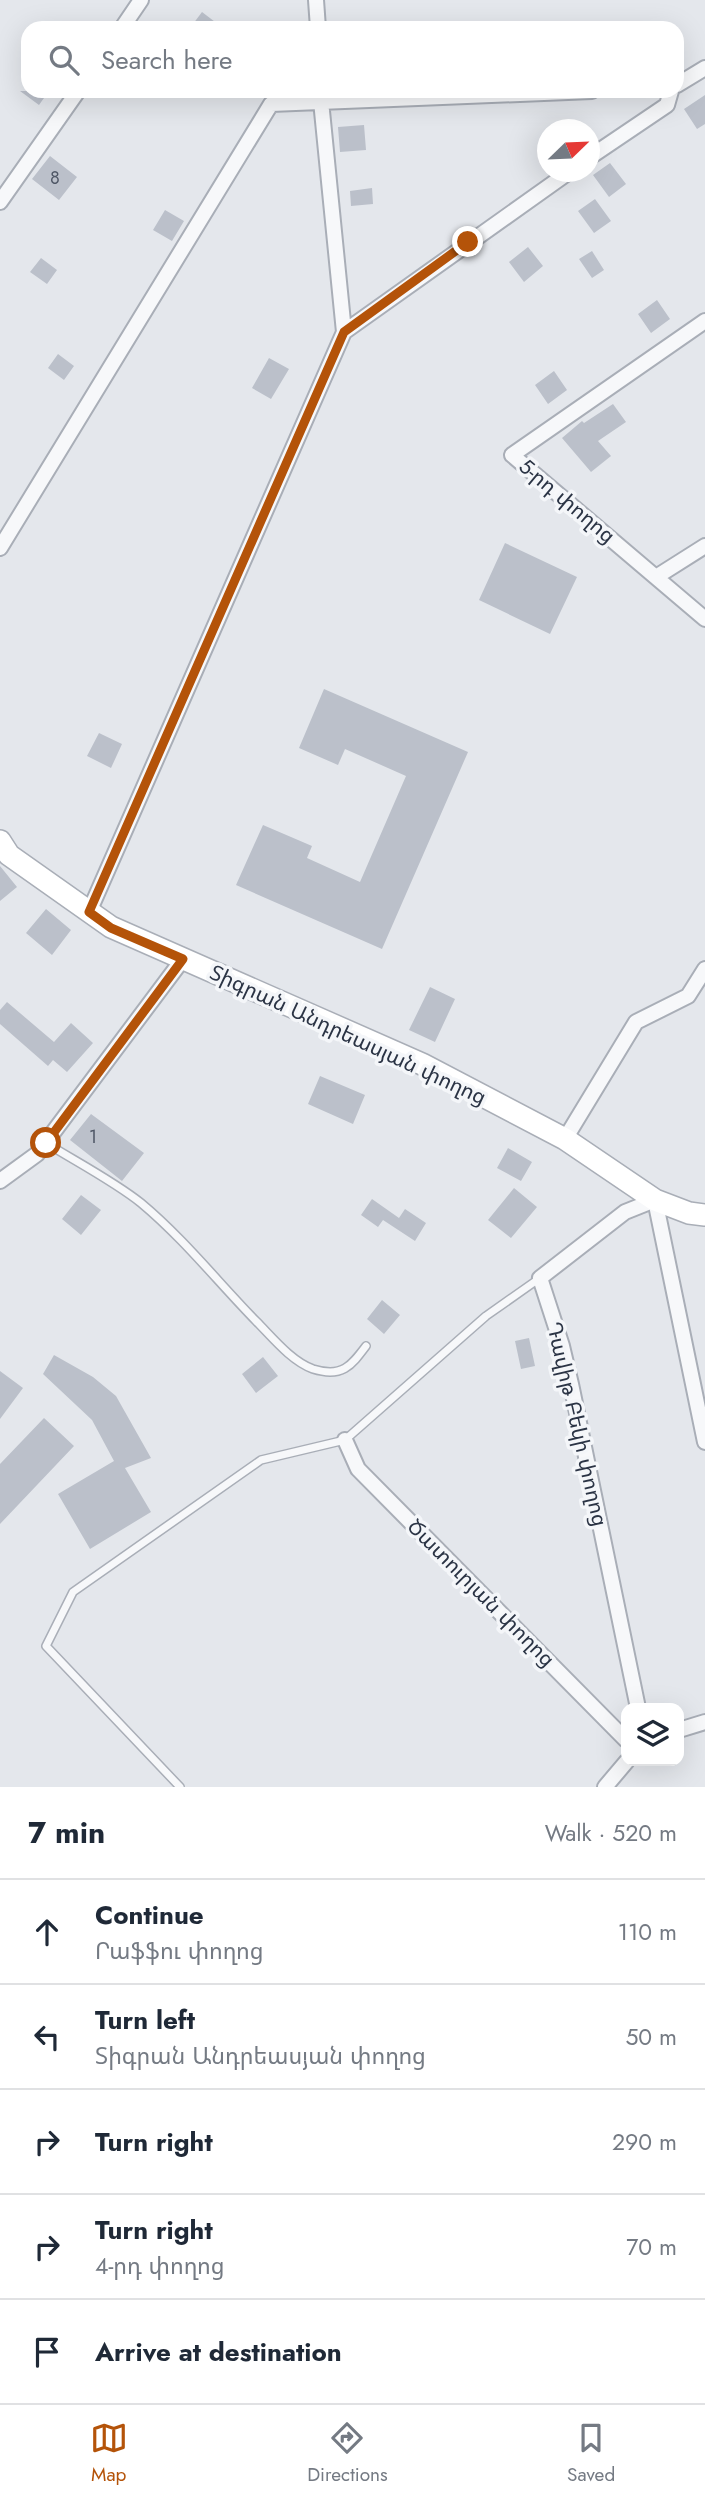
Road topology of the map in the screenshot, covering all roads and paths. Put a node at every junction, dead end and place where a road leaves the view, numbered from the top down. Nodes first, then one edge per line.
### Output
1 (141, 0) edge
2 (316, 0) edge
3 (127, 21) edge
4 (318, 21) edge
5 (705, 68) edge
6 (684, 81) edge
7 (73, 98) edge
8 (308, 98) edge
9 (321, 98) edge
10 (669, 98) edge
11 (600, 151) edge
12 (555, 182) edge
13 (0, 202) edge
14 (705, 321) edge
15 (344, 332) junction
16 (705, 546) edge
17 (0, 548) edge
18 (656, 577) junction
19 (705, 619) edge
20 (0, 841) edge
21 (89, 912) junction
22 (183, 959) junction
23 (705, 969) edge
24 (565, 1139) junction
25 (46, 1143) junction
26 (0, 1181) edge
27 (655, 1200) junction
28 (705, 1215) edge
29 (540, 1278) junction
30 (366, 1346) dead end
31 (701, 1405) edge
32 (345, 1440) junction
33 (705, 1442) edge
34 (638, 1703) edge
35 (705, 1722) edge
36 (684, 1728) edge
37 (621, 1735) edge
38 (623, 1766) edge
39 (180, 1787) edge
40 (605, 1787) edge

1 - 3 street
2 - 4 street
5 - 6 street
7 - 13 street
8 - 17 street
9 - 15 street
10 - 11 street
12 - 15 street
14 - 18 street, 5-րդ փողոց
15 - 21 street
16 - 18 street
18 - 19 street, 5-րդ փողոց
20 - 21 main road, Տիգրան Անդրեասյան փողոց
21 - 22 main road, Տիգրան Անդրեասյան փողոց
22 - 24 main road, Տիգրան Անդրեասյան փողոց
22 - 25 street
23 - 24 street
24 - 27 main road, Տիգրան Անդրեասյան փողոց
25 - 26 street
25 - 30 lane
27 - 28 main road, Տիգրան Անդրեասյան փողոց
27 - 29 street
27 - 31 street
29 - 32 lane
29 - 34 street, Դավիթ Բեկի փողոց
31 - 33 street
32 - 37 street, Ծատուրյան փողոց
32 - 39 lane
35 - 36 street
38 - 40 street

